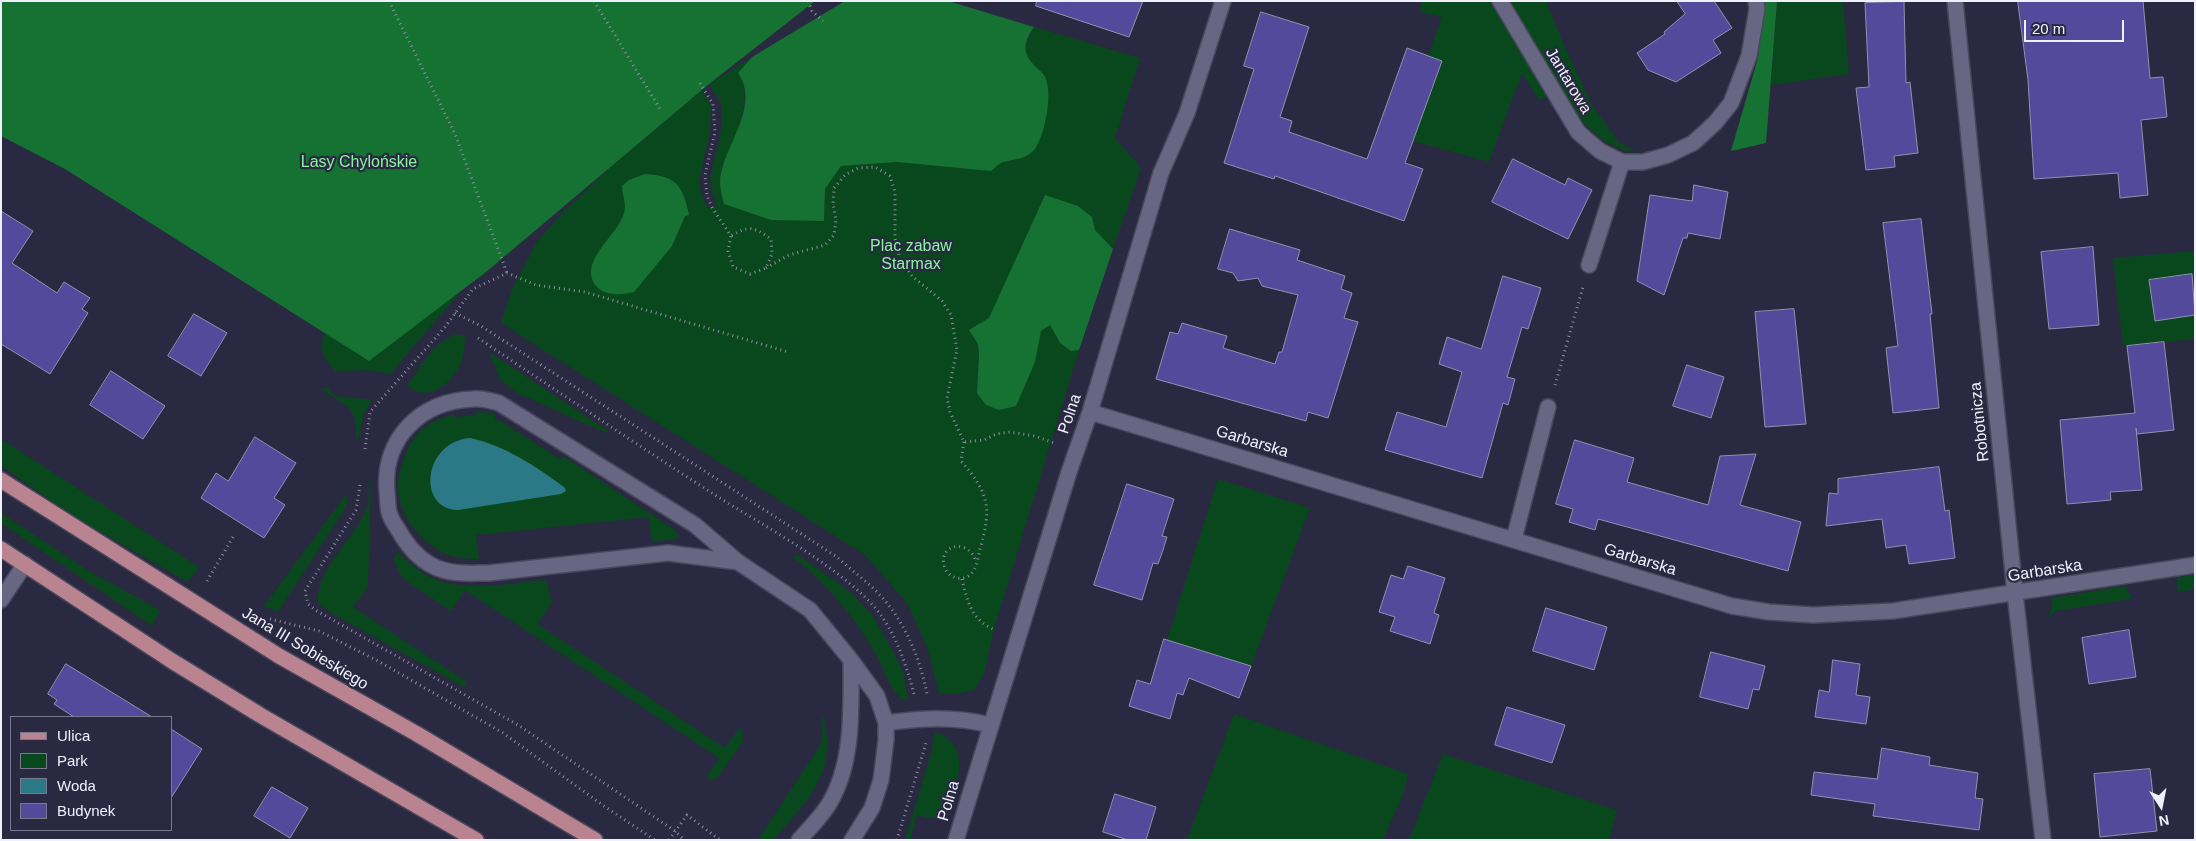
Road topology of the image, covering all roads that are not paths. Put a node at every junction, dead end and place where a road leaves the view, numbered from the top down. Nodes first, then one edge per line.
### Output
1 (1223, 1) edge
2 (1500, 1) edge
3 (1756, 1) edge
4 (1955, 1) edge
5 (1622, 162) junction
6 (1589, 265) road end
7 (1548, 408) road end
8 (1090, 412) junction
9 (1, 480) edge
10 (1514, 540) junction
11 (1, 549) edge
12 (738, 562) junction
13 (25, 564) junction
14 (2195, 565) edge
15 (2015, 593) junction
16 (1, 600) edge
17 (851, 660) junction
18 (886, 723) junction
19 (990, 724) junction
20 (476, 840) edge
21 (595, 840) edge
22 (799, 840) edge
23 (852, 840) edge
24 (956, 840) edge
25 (2043, 840) edge

1 - 8 street, Polna
2 - 5 street, Jantarowa
3 - 5 street, Jantarowa
4 - 15 street, Robotnicza
5 - 6 street
7 - 10 street
8 - 10 street, Garbarska
8 - 19 street, Polna
9 - 21 main road, Jana III Sobieskiego
10 - 15 street, Garbarska
11 - 13 main road
12 - 12 street
12 - 17 street
13 - 16 street
13 - 20 main road
14 - 15 street, Garbarska
15 - 25 street, Robotnicza
17 - 18 street
17 - 22 street
18 - 19 street
18 - 23 street
19 - 24 street, Polna

